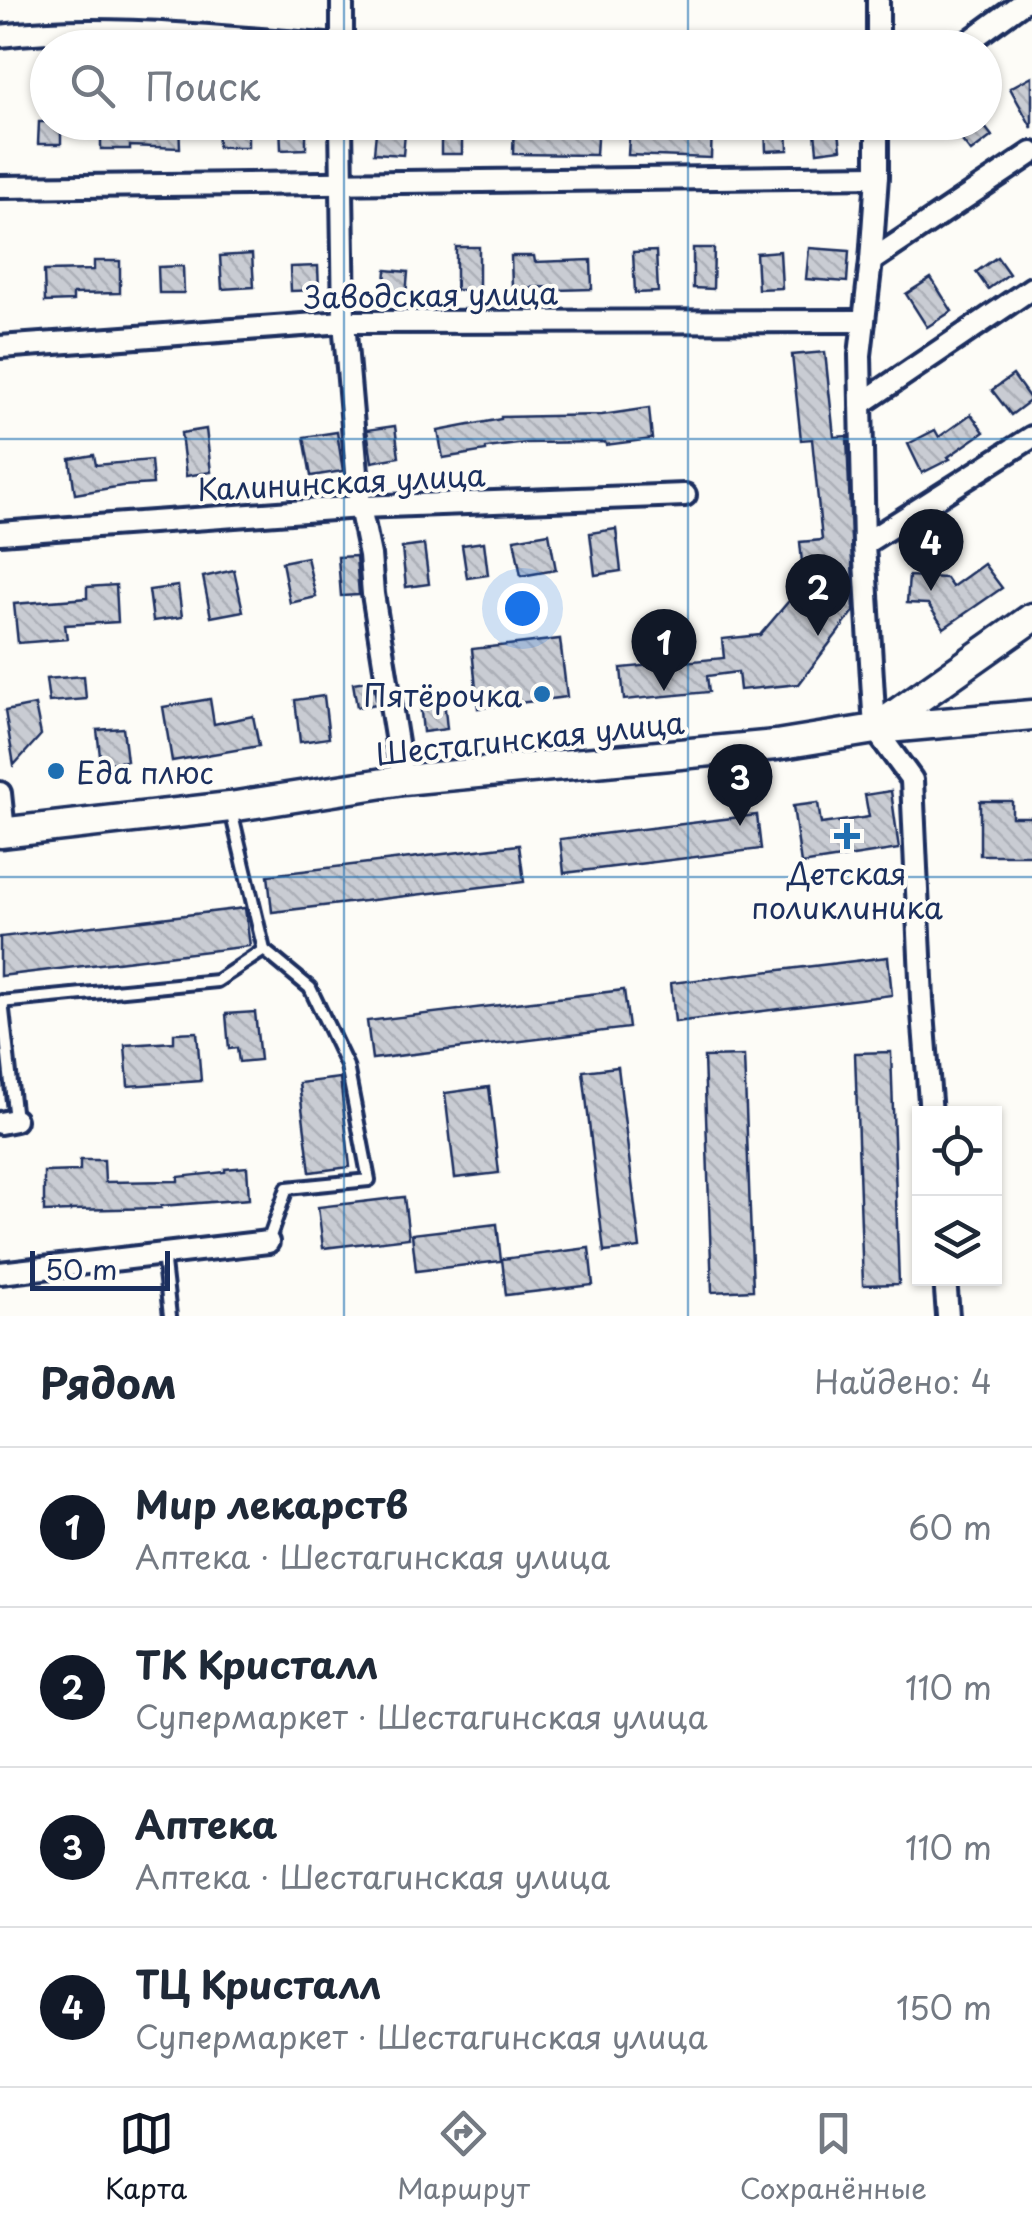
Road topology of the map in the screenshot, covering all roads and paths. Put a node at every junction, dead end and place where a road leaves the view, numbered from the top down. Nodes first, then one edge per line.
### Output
1 (342, 0) edge
2 (878, 0) edge
3 (1026, 0) edge
4 (342, 30) edge
5 (878, 30) edge
6 (985, 30) edge
7 (30, 32) edge
8 (0, 36) edge
9 (341, 140) edge
10 (877, 140) edge
11 (1032, 152) edge
12 (877, 176) junction
13 (341, 182) junction
14 (0, 187) edge
15 (872, 261) junction
16 (1032, 288) edge
17 (344, 322) junction
18 (864, 322) junction
19 (0, 347) edge
20 (861, 404) junction
21 (1032, 438) edge
22 (686, 496) dead end
23 (360, 507) junction
24 (0, 533) edge
25 (864, 544) junction
26 (1032, 618) edge
27 (1032, 715) edge
28 (875, 730) junction
29 (403, 780) junction
30 (0, 792) edge
31 (230, 807) junction
32 (2, 833) edge
33 (264, 950) junction
34 (1, 1002) edge
35 (930, 1106) edge
36 (8, 1121) edge
37 (268, 1242) joint
38 (163, 1254) junction
39 (0, 1273) edge
40 (945, 1286) edge
41 (170, 1316) edge
42 (948, 1316) edge

1 - 4 street
2 - 5 street
3 - 6 street
7 - 8 street
9 - 13 street
10 - 12 street
11 - 15 street
12 - 13 street
12 - 15 street
13 - 14 street
13 - 17 street
15 - 18 street
16 - 20 street
17 - 18 street, Заводская улица
17 - 19 street, Заводская улица
17 - 23 street
18 - 20 street
20 - 25 street
21 - 25 street
22 - 23 street, Калининская улица
23 - 24 street, Калининская улица
23 - 29 street
25 - 28 street
26 - 28 main road, Шестагинская улица
27 - 28 main road
28 - 29 main road, Шестагинская улица
28 - 35 street
29 - 31 main road, Шестагинская улица
30 - 32 street
31 - 32 main road, Шестагинская улица
31 - 33 lane
33 - 34 lane
33 - 37 lane
34 - 36 lane
37 - 38 street
38 - 39 street
38 - 41 lane
40 - 42 street

